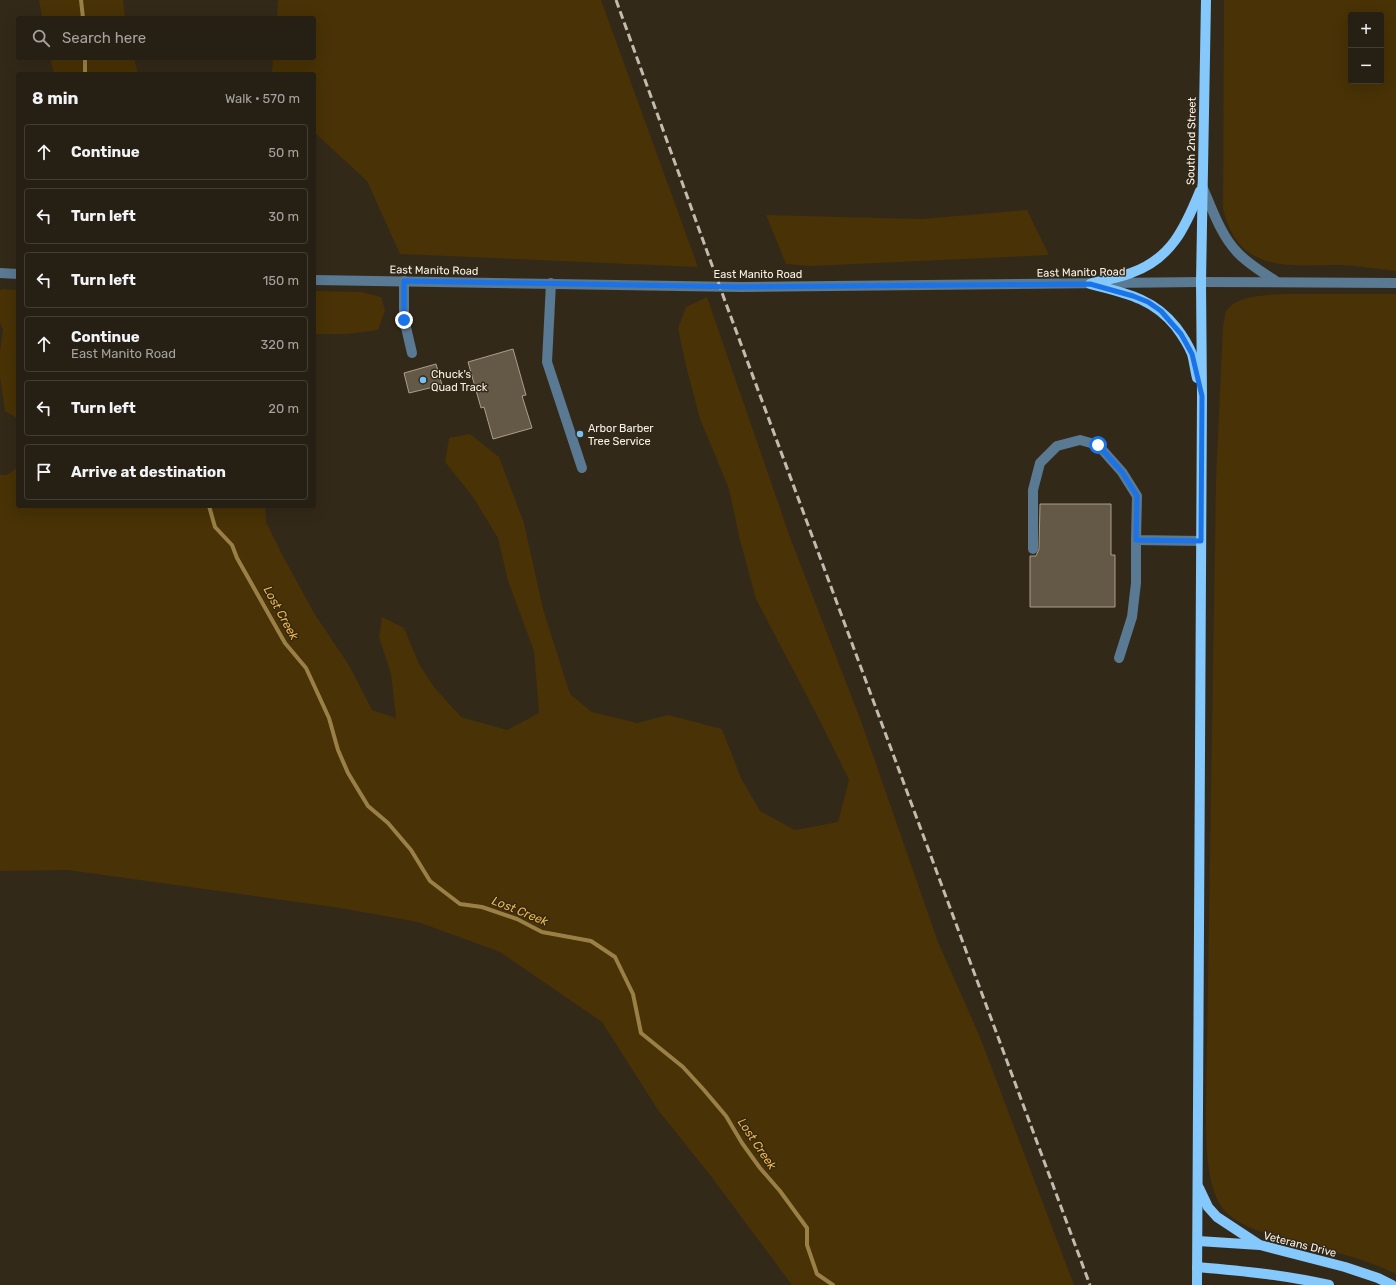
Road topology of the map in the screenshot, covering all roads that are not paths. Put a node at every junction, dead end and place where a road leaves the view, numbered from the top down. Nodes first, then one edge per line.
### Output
1 (1206, 0) edge
2 (1202, 186) junction
3 (0, 273) edge
4 (16, 274) edge
5 (316, 280) edge
6 (404, 281) junction
7 (1201, 282) junction
8 (1277, 282) junction
9 (551, 283) junction
10 (1396, 283) edge
11 (1090, 284) junction
12 (412, 353) dead end
13 (1202, 396) junction
14 (582, 468) dead end
15 (1136, 540) junction
16 (1201, 541) junction
17 (1033, 550) dead end
18 (1119, 658) dead end
19 (1198, 1187) junction
20 (1198, 1241) junction
21 (1260, 1245) junction
22 (1197, 1267) junction
23 (1197, 1285) edge
24 (1329, 1285) edge
25 (1392, 1285) edge

1 - 2 main road, South 2nd Street
2 - 7 main road, South 2nd Street
2 - 8 street
2 - 11 main road
3 - 4 street
5 - 6 street, East Manito Road
6 - 9 street, East Manito Road
6 - 12 street
7 - 8 street, East Manito Road
7 - 11 street, East Manito Road
7 - 13 main road, South 2nd Street
8 - 10 street, East Manito Road
9 - 11 street, East Manito Road
9 - 14 street
11 - 13 main road
13 - 16 main road
15 - 16 street
15 - 17 street
15 - 18 street
16 - 19 main road
19 - 20 main road
19 - 21 main road
20 - 21 main road, Veterans Drive
20 - 22 main road
21 - 25 main road, Veterans Drive
22 - 23 main road
22 - 24 main road

